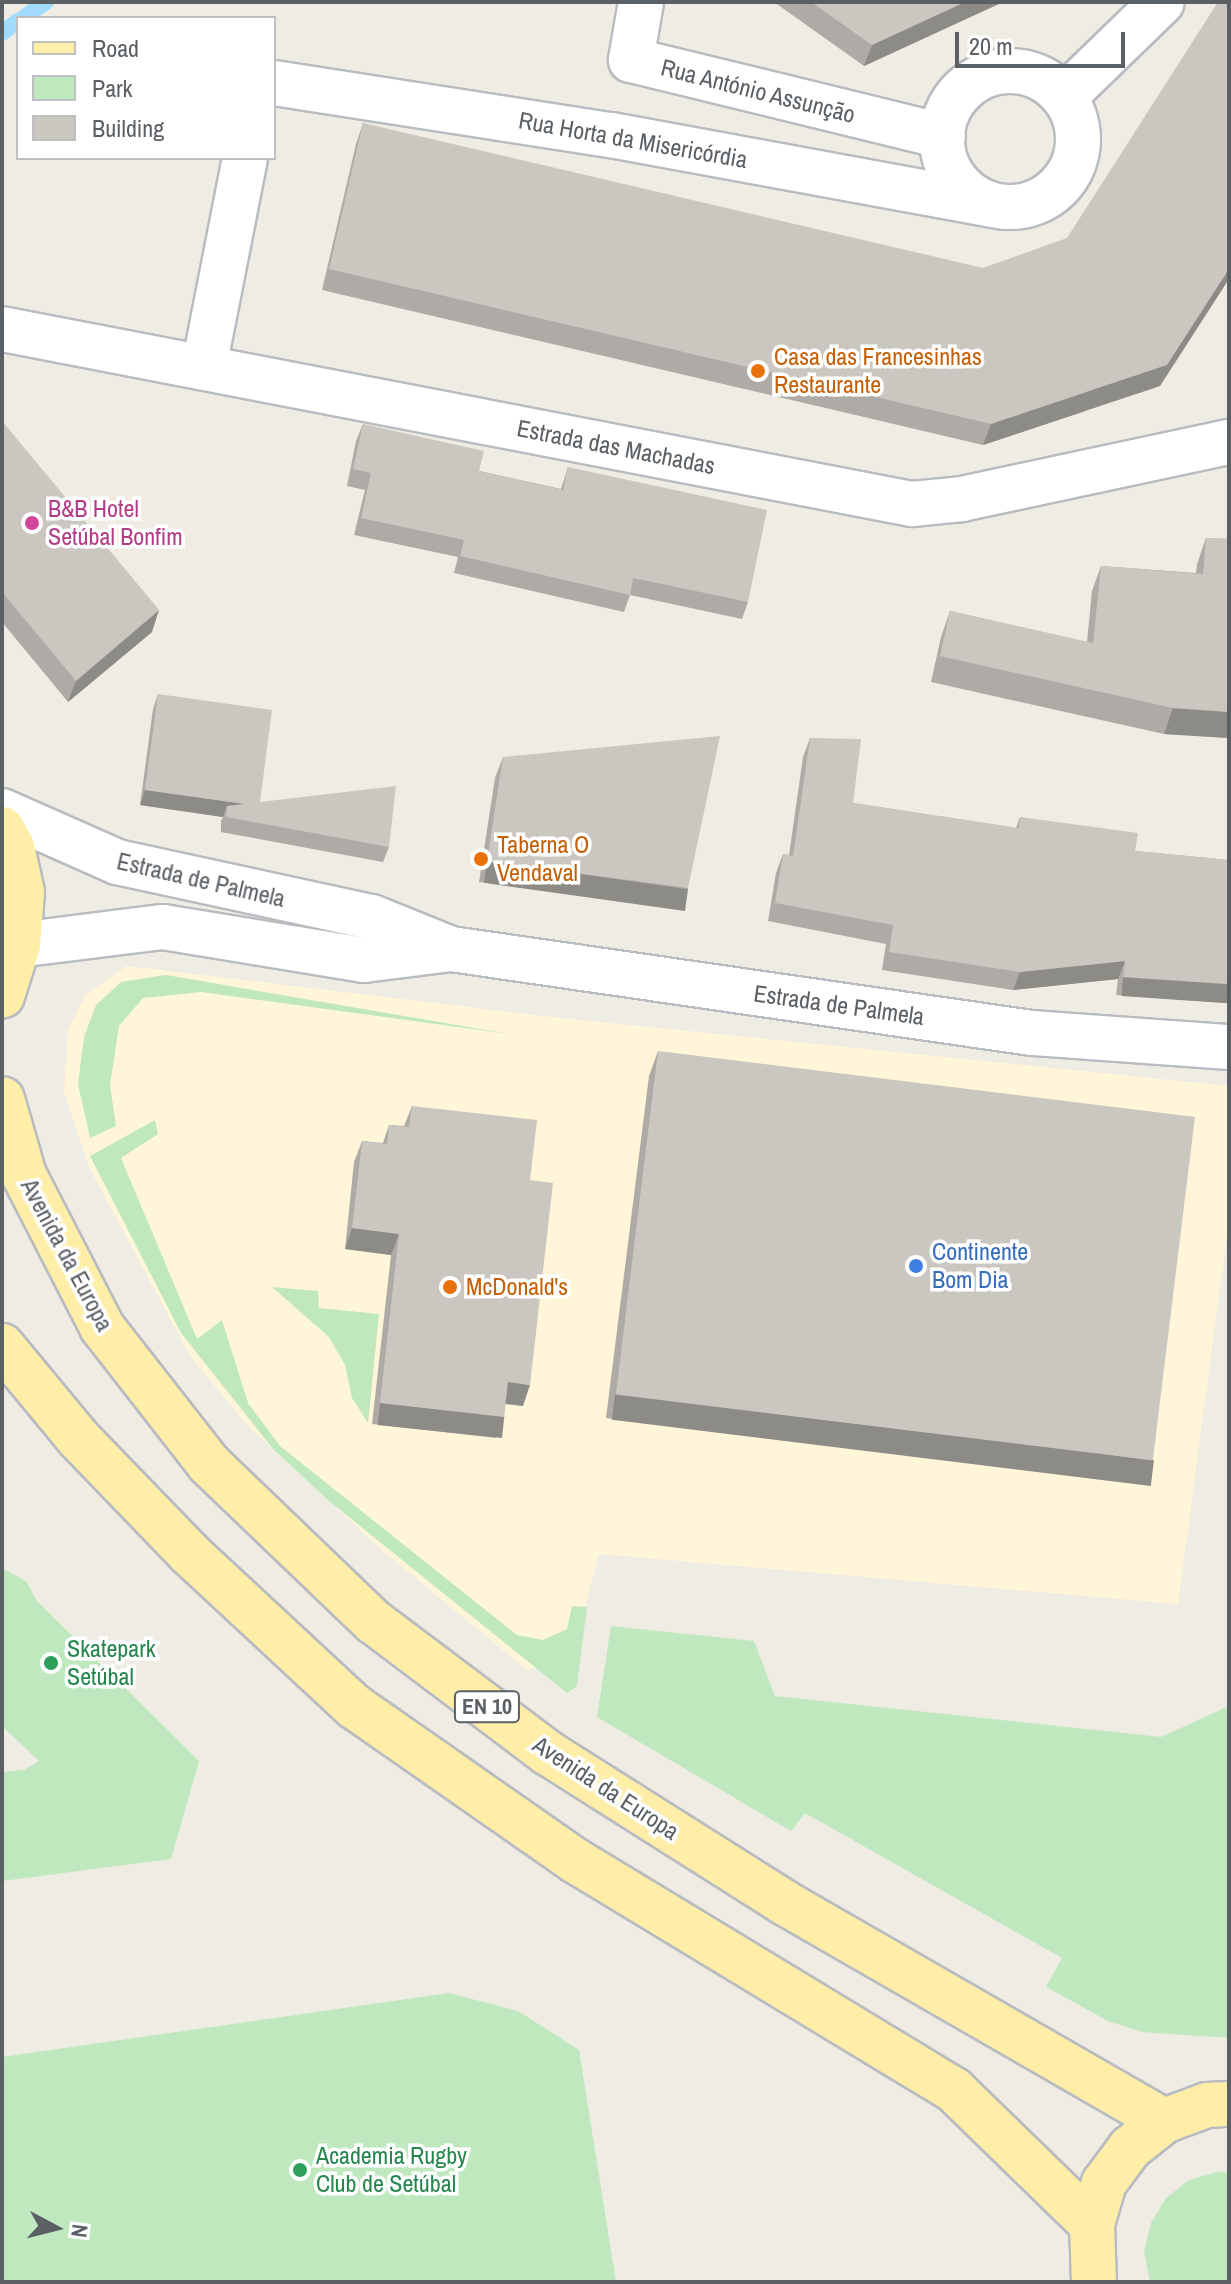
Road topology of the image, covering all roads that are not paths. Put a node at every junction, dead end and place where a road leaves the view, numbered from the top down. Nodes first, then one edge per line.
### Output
1 (641, 2) edge
2 (1162, 2) edge
3 (276, 83) edge
4 (1064, 97) junction
5 (943, 136) junction
6 (245, 160) edge
7 (991, 205) junction
8 (2, 329) edge
9 (204, 367) junction
10 (1229, 442) edge
11 (2, 811) edge
12 (2, 829) edge
13 (18, 945) junction
14 (451, 949) junction
15 (2, 996) edge
16 (1229, 1047) edge
17 (2, 1099) edge
18 (2, 1346) edge
19 (1229, 2104) edge
20 (1164, 2121) junction
21 (1092, 2224) junction
22 (1094, 2282) edge

1 - 5 street, Rua António Assunção
2 - 4 street
3 - 7 street, Rua Horta da Misericórdia
4 - 5 street
4 - 7 street, Rua Horta da Misericórdia
5 - 7 street
6 - 9 street
8 - 9 street, Estrada das Machadas
9 - 10 street, Estrada das Machadas
11 - 14 street, Estrada de Palmela
12 - 13 main road
13 - 14 street, Estrada de Palmela
13 - 15 main road
14 - 16 street, Estrada de Palmela
17 - 20 main road, Avenida da Europa / EN 10
18 - 21 main road
19 - 20 main road
20 - 21 main road
21 - 22 main road

